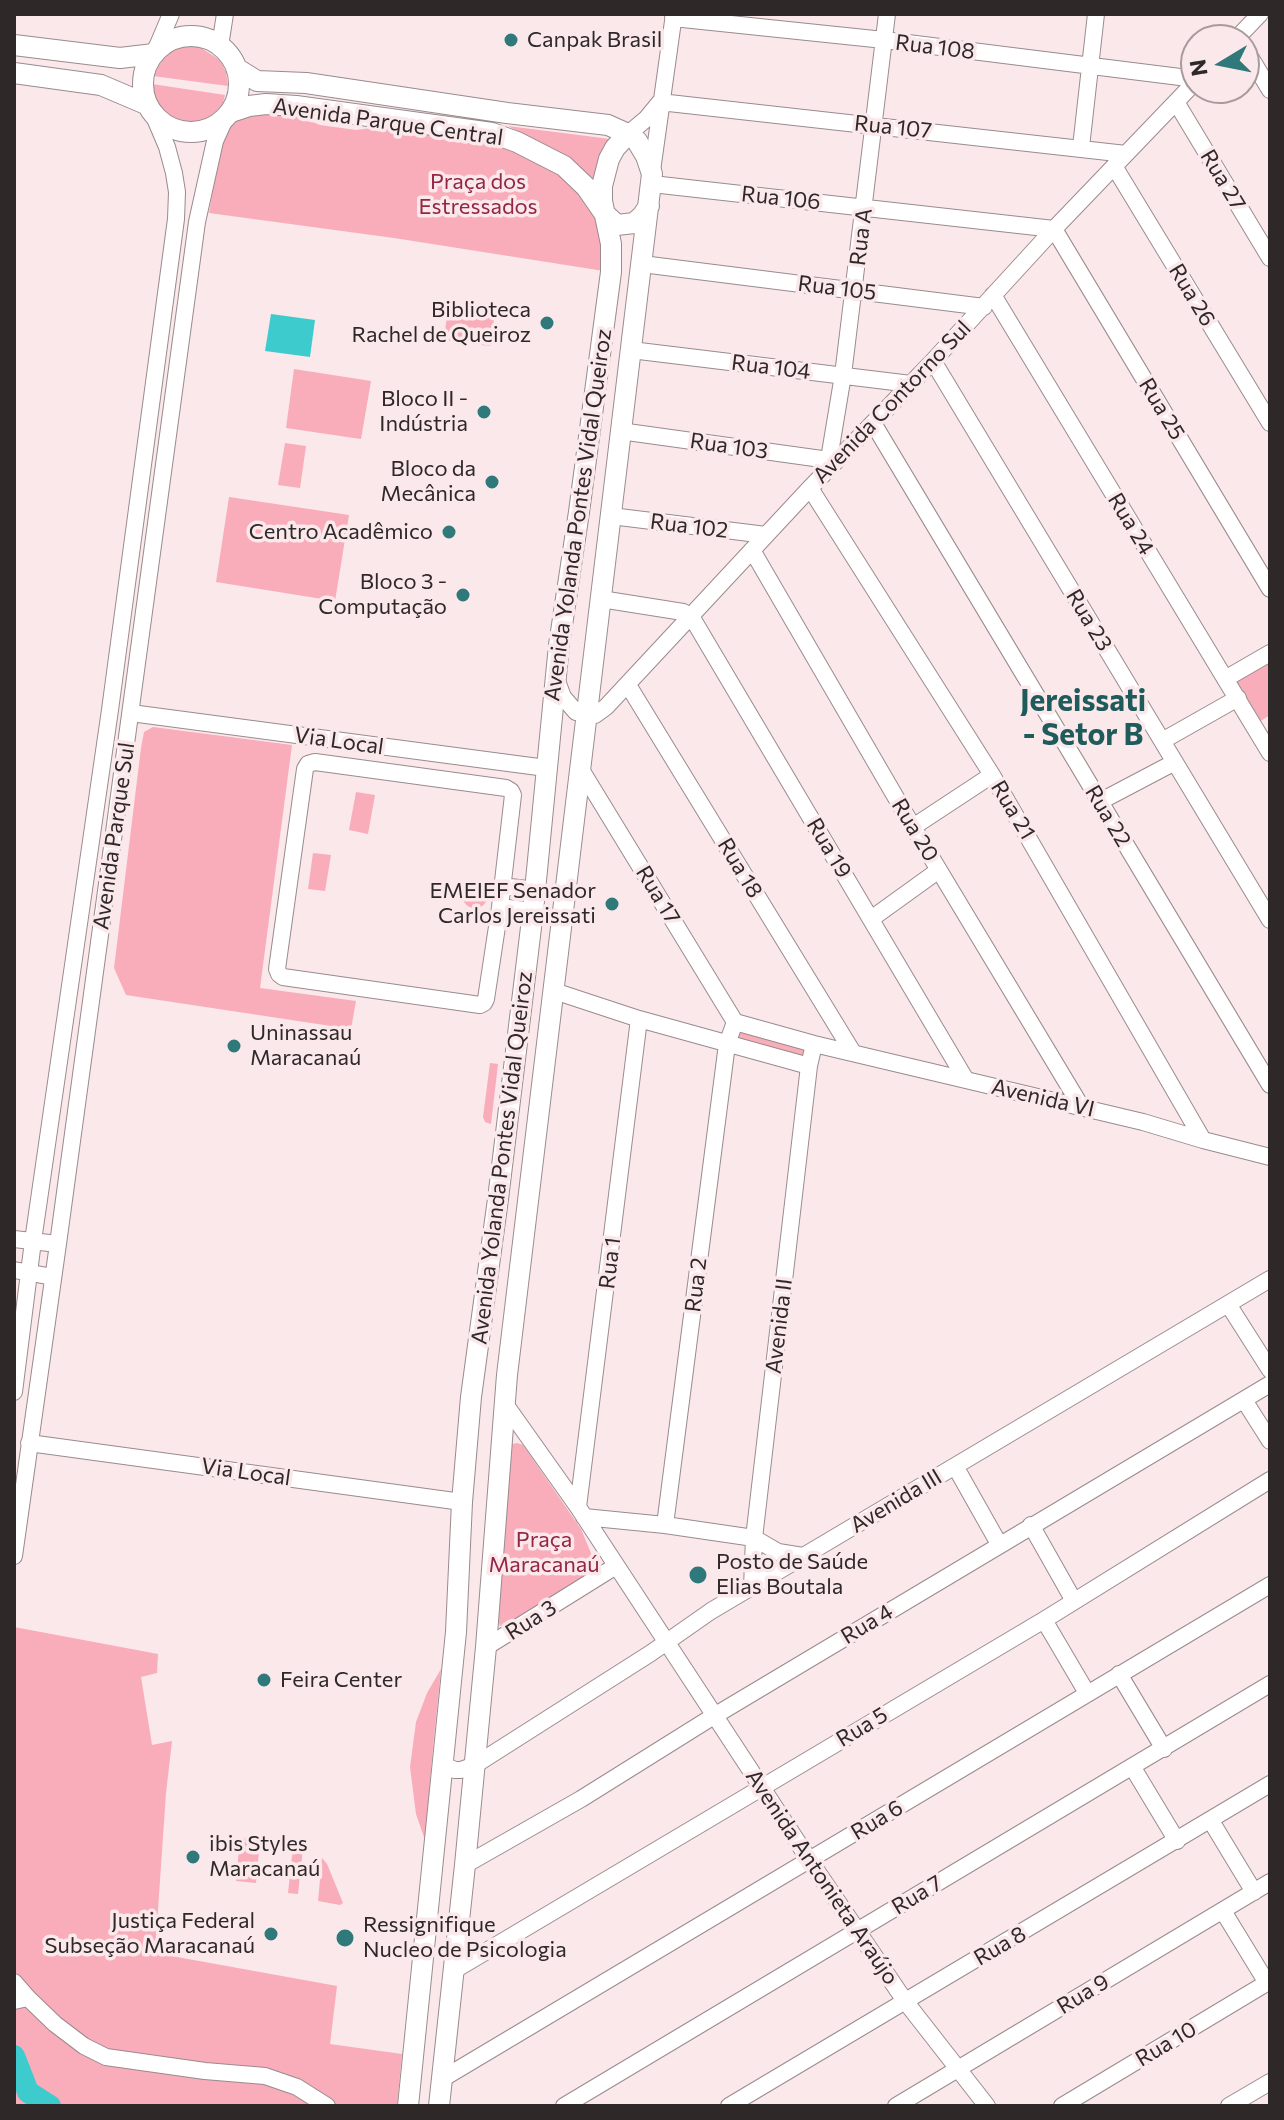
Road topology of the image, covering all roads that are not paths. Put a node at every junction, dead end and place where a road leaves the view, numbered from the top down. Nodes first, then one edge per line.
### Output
1 (171, 14) edge
2 (225, 14) edge
3 (887, 14) edge
4 (1096, 14) edge
5 (674, 16) edge
6 (884, 40) junction
7 (14, 45) edge
8 (220, 46) junction
9 (154, 54) junction
10 (1089, 65) junction
11 (236, 68) junction
12 (14, 73) edge
13 (1180, 78) edge
14 (1180, 98) edge
15 (660, 102) junction
16 (1176, 102) junction
17 (151, 109) junction
18 (228, 116) junction
19 (874, 125) junction
20 (628, 134) junction
21 (1081, 147) junction
22 (1120, 160) junction
23 (652, 179) junction
24 (649, 206) junction
25 (864, 207) junction
26 (604, 213) junction
27 (1054, 229) junction
28 (1270, 258) edge
29 (642, 264) junction
30 (854, 290) junction
31 (988, 301) junction
32 (631, 350) junction
33 (933, 361) junction
34 (843, 375) junction
35 (911, 384) junction
36 (873, 423) junction
37 (1270, 423) edge
38 (620, 431) junction
39 (833, 460) junction
40 (810, 488) junction
41 (611, 516) junction
42 (766, 535) junction
43 (752, 550) junction
44 (1270, 589) edge
45 (601, 599) junction
46 (691, 616) junction
47 (598, 620) junction
48 (559, 645) junction
49 (1270, 653) edge
50 (556, 673) junction
51 (1225, 679) junction
52 (628, 685) junction
53 (1238, 698) junction
54 (131, 713) junction
55 (586, 714) junction
56 (1162, 741) junction
57 (1270, 753) edge
58 (1175, 762) junction
59 (546, 768) junction
60 (580, 768) junction
61 (992, 775) junction
62 (1099, 802) junction
63 (913, 827) junction
64 (939, 870) junction
65 (502, 886) junction
66 (534, 901) junction
67 (500, 907) junction
68 (871, 919) junction
69 (1270, 920) edge
70 (554, 991) junction
71 (639, 1019) junction
72 (735, 1022) junction
73 (727, 1044) junction
74 (814, 1044) junction
75 (852, 1051) junction
76 (809, 1066) junction
77 (966, 1080) junction
78 (1270, 1085) edge
79 (1082, 1108) junction
80 (1203, 1140) junction
81 (1270, 1157) edge
82 (498, 1199) junction
83 (527, 1203) junction
84 (493, 1237) junction
85 (14, 1239) edge
86 (33, 1241) junction
87 (524, 1241) junction
88 (58, 1244) junction
89 (22, 1271) edge
90 (53, 1277) junction
91 (1270, 1279) edge
92 (1228, 1304) junction
93 (1270, 1370) edge
94 (1270, 1384) edge
95 (14, 1392) edge
96 (1244, 1400) junction
97 (505, 1404) junction
98 (1270, 1441) edge
99 (29, 1443) junction
100 (955, 1466) junction
101 (1270, 1480) edge
102 (462, 1502) junction
103 (581, 1512) junction
104 (665, 1525) junction
105 (1031, 1525) junction
106 (754, 1538) junction
107 (999, 1544) junction
108 (14, 1556) edge
109 (803, 1556) junction
110 (616, 1566) junction
111 (1270, 1585) edge
112 (752, 1587) junction
113 (1074, 1601) junction
114 (1044, 1620) junction
115 (667, 1641) junction
116 (486, 1647) junction
117 (1119, 1674) junction
118 (1270, 1684) edge
119 (1087, 1693) junction
120 (715, 1715) junction
121 (1164, 1749) junction
122 (443, 1765) junction
123 (475, 1765) junction
124 (1133, 1768) junction
125 (1270, 1784) edge
126 (762, 1787) junction
127 (1211, 1821) junction
128 (1177, 1841) junction
129 (810, 1861) junction
130 (465, 1865) junction
131 (1270, 1882) edge
132 (1254, 1892) junction
133 (1223, 1911) junction
134 (858, 1930) junction
135 (14, 1982) edge
136 (1269, 1982) edge
137 (451, 1985) junction
138 (421, 1990) junction
139 (21, 2000) edge
140 (905, 2001) junction
141 (957, 2070) junction
142 (442, 2079) junction
143 (1270, 2082) edge
144 (327, 2106) edge
145 (408, 2106) edge
146 (439, 2106) edge
147 (564, 2106) edge
148 (729, 2106) edge
149 (896, 2106) edge
150 (987, 2106) edge
151 (1062, 2106) edge
152 (1229, 2106) edge

1 - 9 street
2 - 8 street
3 - 6 street, Rua A
4 - 10 street
5 - 6 street, Rua 108
5 - 15 street
6 - 10 street, Rua 108
6 - 19 street, Rua A
7 - 9 main road
8 - 9 main road
8 - 11 main road
9 - 17 main road
10 - 13 street, Rua 108
10 - 21 street
11 - 18 main road
11 - 20 main road, Avenida Parque Central
12 - 17 main road
14 - 16 street, Avenida Contorno Sul
15 - 19 street, Rua 107
15 - 20 street
15 - 23 street
16 - 22 street, Avenida Contorno Sul
16 - 28 street, Rua 27
17 - 18 main road
17 - 86 street, Avenida Parque Sul
18 - 26 main road, Avenida Parque Central
18 - 54 street, Avenida Parque Sul
19 - 21 street, Rua 107
19 - 25 street, Rua A
20 - 23 main road
20 - 26 main road, Avenida Yolanda Pontes Vidal Queiroz
21 - 22 street, Rua 107
22 - 27 street, Avenida Contorno Sul
22 - 37 street, Rua 26
23 - 24 main road, Avenida Yolanda Pontes Vidal Queiroz
23 - 25 street, Rua 106
24 - 26 main road
24 - 29 main road, Avenida Yolanda Pontes Vidal Queiroz
25 - 27 street, Rua 106
25 - 30 street, Rua A
26 - 48 main road, Avenida Yolanda Pontes Vidal Queiroz
27 - 31 street, Avenida Contorno Sul
27 - 44 street, Rua 25
29 - 30 street, Rua 105
29 - 32 main road, Avenida Yolanda Pontes Vidal Queiroz
30 - 31 street, Rua 105
30 - 34 street, Rua A
31 - 33 street, Avenida Contorno Sul
31 - 51 street, Rua 24
32 - 34 street, Rua 104
32 - 38 main road, Avenida Yolanda Pontes Vidal Queiroz
33 - 35 street, Avenida Contorno Sul
33 - 56 street, Rua 23
34 - 35 street, Rua 104
34 - 39 street, Rua A
35 - 36 street, Avenida Contorno Sul
36 - 39 street, Avenida Contorno Sul
36 - 62 street, Rua 22
38 - 39 street, Rua 103
38 - 41 main road, Avenida Yolanda Pontes Vidal Queiroz
39 - 40 street, Avenida Contorno Sul
40 - 42 street, Avenida Contorno Sul
40 - 61 street, Rua 21
41 - 42 street, Rua 102
41 - 45 main road, Avenida Yolanda Pontes Vidal Queiroz
42 - 43 street, Avenida Contorno Sul
43 - 46 street, Avenida Contorno Sul
43 - 63 street, Rua 20
45 - 46 street
45 - 47 main road, Avenida Yolanda Pontes Vidal Queiroz
46 - 52 street, Avenida Contorno Sul
46 - 68 street, Rua 19
47 - 48 main road
47 - 55 main road, Avenida Yolanda Pontes Vidal Queiroz
48 - 50 main road, Avenida Yolanda Pontes Vidal Queiroz
49 - 51 street
50 - 55 street
50 - 59 main road, Avenida Yolanda Pontes Vidal Queiroz
51 - 53 street, Rua 24
52 - 55 street, Avenida Contorno Sul
52 - 75 street, Rua 18
53 - 56 street
53 - 57 street, Rua 24
54 - 59 street, Via Local
54 - 88 street, Avenida Parque Sul
55 - 60 main road, Avenida Yolanda Pontes Vidal Queiroz
56 - 58 street, Rua 23
58 - 62 street
58 - 69 street, Rua 23
59 - 66 main road, Avenida Yolanda Pontes Vidal Queiroz
60 - 70 main road, Avenida Yolanda Pontes Vidal Queiroz
60 - 72 street, Rua 17
61 - 63 street
61 - 80 street, Rua 21
62 - 78 street, Rua 22
63 - 64 street, Rua 20
64 - 68 street
64 - 79 street, Rua 20
65 - 66 street
65 - 67 street
65 - 67 street
66 - 67 street
66 - 82 main road, Avenida Yolanda Pontes Vidal Queiroz
68 - 77 street, Rua 19
70 - 71 street
70 - 83 main road, Avenida Yolanda Pontes Vidal Queiroz
71 - 73 street
71 - 103 street, Rua 1
72 - 73 street, Rua 2
72 - 74 street, Avenida VI
73 - 76 street
73 - 104 street, Rua 2
74 - 75 street, Avenida VI
74 - 76 street, Avenida II
75 - 77 street, Avenida VI
76 - 106 street, Avenida II
77 - 79 street, Avenida VI
79 - 80 street, Avenida VI
80 - 81 street, Avenida VI
82 - 83 main road
82 - 84 main road, Avenida Yolanda Pontes Vidal Queiroz
83 - 87 main road, Avenida Yolanda Pontes Vidal Queiroz
84 - 87 main road
84 - 102 main road, Avenida Yolanda Pontes Vidal Queiroz
85 - 86 street
86 - 88 street
86 - 89 street, Avenida Parque Sul
87 - 97 main road, Avenida Yolanda Pontes Vidal Queiroz
88 - 90 street, Avenida Parque Sul
89 - 90 street
89 - 95 street, Avenida Parque Sul
90 - 99 street, Avenida Parque Sul
91 - 92 street, Avenida III
92 - 93 street
92 - 100 street, Avenida III
94 - 96 street, Rua 4
96 - 98 street
96 - 105 street, Rua 4
97 - 103 street, Avenida Antonieta Araújo
97 - 116 main road, Avenida Yolanda Pontes Vidal Queiroz
99 - 102 street, Via Local
99 - 108 street, Avenida Parque Sul
100 - 107 street
100 - 109 street, Avenida III
101 - 113 street, Rua 5
102 - 122 main road, Avenida Yolanda Pontes Vidal Queiroz
103 - 104 street
103 - 110 street, Avenida Antonieta Araújo
104 - 106 street
105 - 107 street, Rua 4
105 - 113 street
106 - 109 street
106 - 112 street, Avenida II
107 - 120 street, Rua 4
109 - 112 street, Avenida III
110 - 115 street, Avenida Antonieta Araújo
110 - 116 street, Rua 3
111 - 117 street, Rua 6
112 - 115 street, Avenida III
113 - 114 street, Rua 5
114 - 119 street
114 - 126 street, Rua 5
115 - 120 street, Avenida Antonieta Araújo
115 - 123 street, Avenida III
116 - 123 main road, Avenida Yolanda Pontes Vidal Queiroz
117 - 119 street, Rua 6
117 - 121 street
118 - 121 street, Rua 7
119 - 129 street, Rua 6
120 - 126 street, Avenida Antonieta Araújo
120 - 130 street, Rua 4
121 - 124 street, Rua 7
122 - 123 street
122 - 138 main road, Avenida Yolanda Pontes Vidal Queiroz
123 - 130 main road, Avenida Yolanda Pontes Vidal Queiroz
124 - 128 street
124 - 134 street, Rua 7
125 - 127 street, Rua 8
126 - 129 street, Avenida Antonieta Araújo
126 - 137 street, Rua 5
127 - 128 street, Rua 8
127 - 132 street
128 - 140 street, Rua 8
129 - 134 street, Avenida Antonieta Araújo
129 - 142 street, Rua 6
130 - 137 main road, Avenida Yolanda Pontes Vidal Queiroz
131 - 132 street, Rua 9
132 - 133 street, Rua 9
133 - 136 street
133 - 141 street, Rua 9
134 - 140 street, Avenida Antonieta Araújo
134 - 147 street, Rua 7
135 - 139 street
136 - 151 street, Rua 10
137 - 138 main road
137 - 142 main road, Avenida Yolanda Pontes Vidal Queiroz
138 - 145 main road, Avenida Yolanda Pontes Vidal Queiroz
139 - 144 street
140 - 141 street, Avenida Antonieta Araújo
140 - 148 street, Rua 8
141 - 149 street, Rua 9
141 - 150 street, Avenida Antonieta Araújo
142 - 146 main road
143 - 152 street

